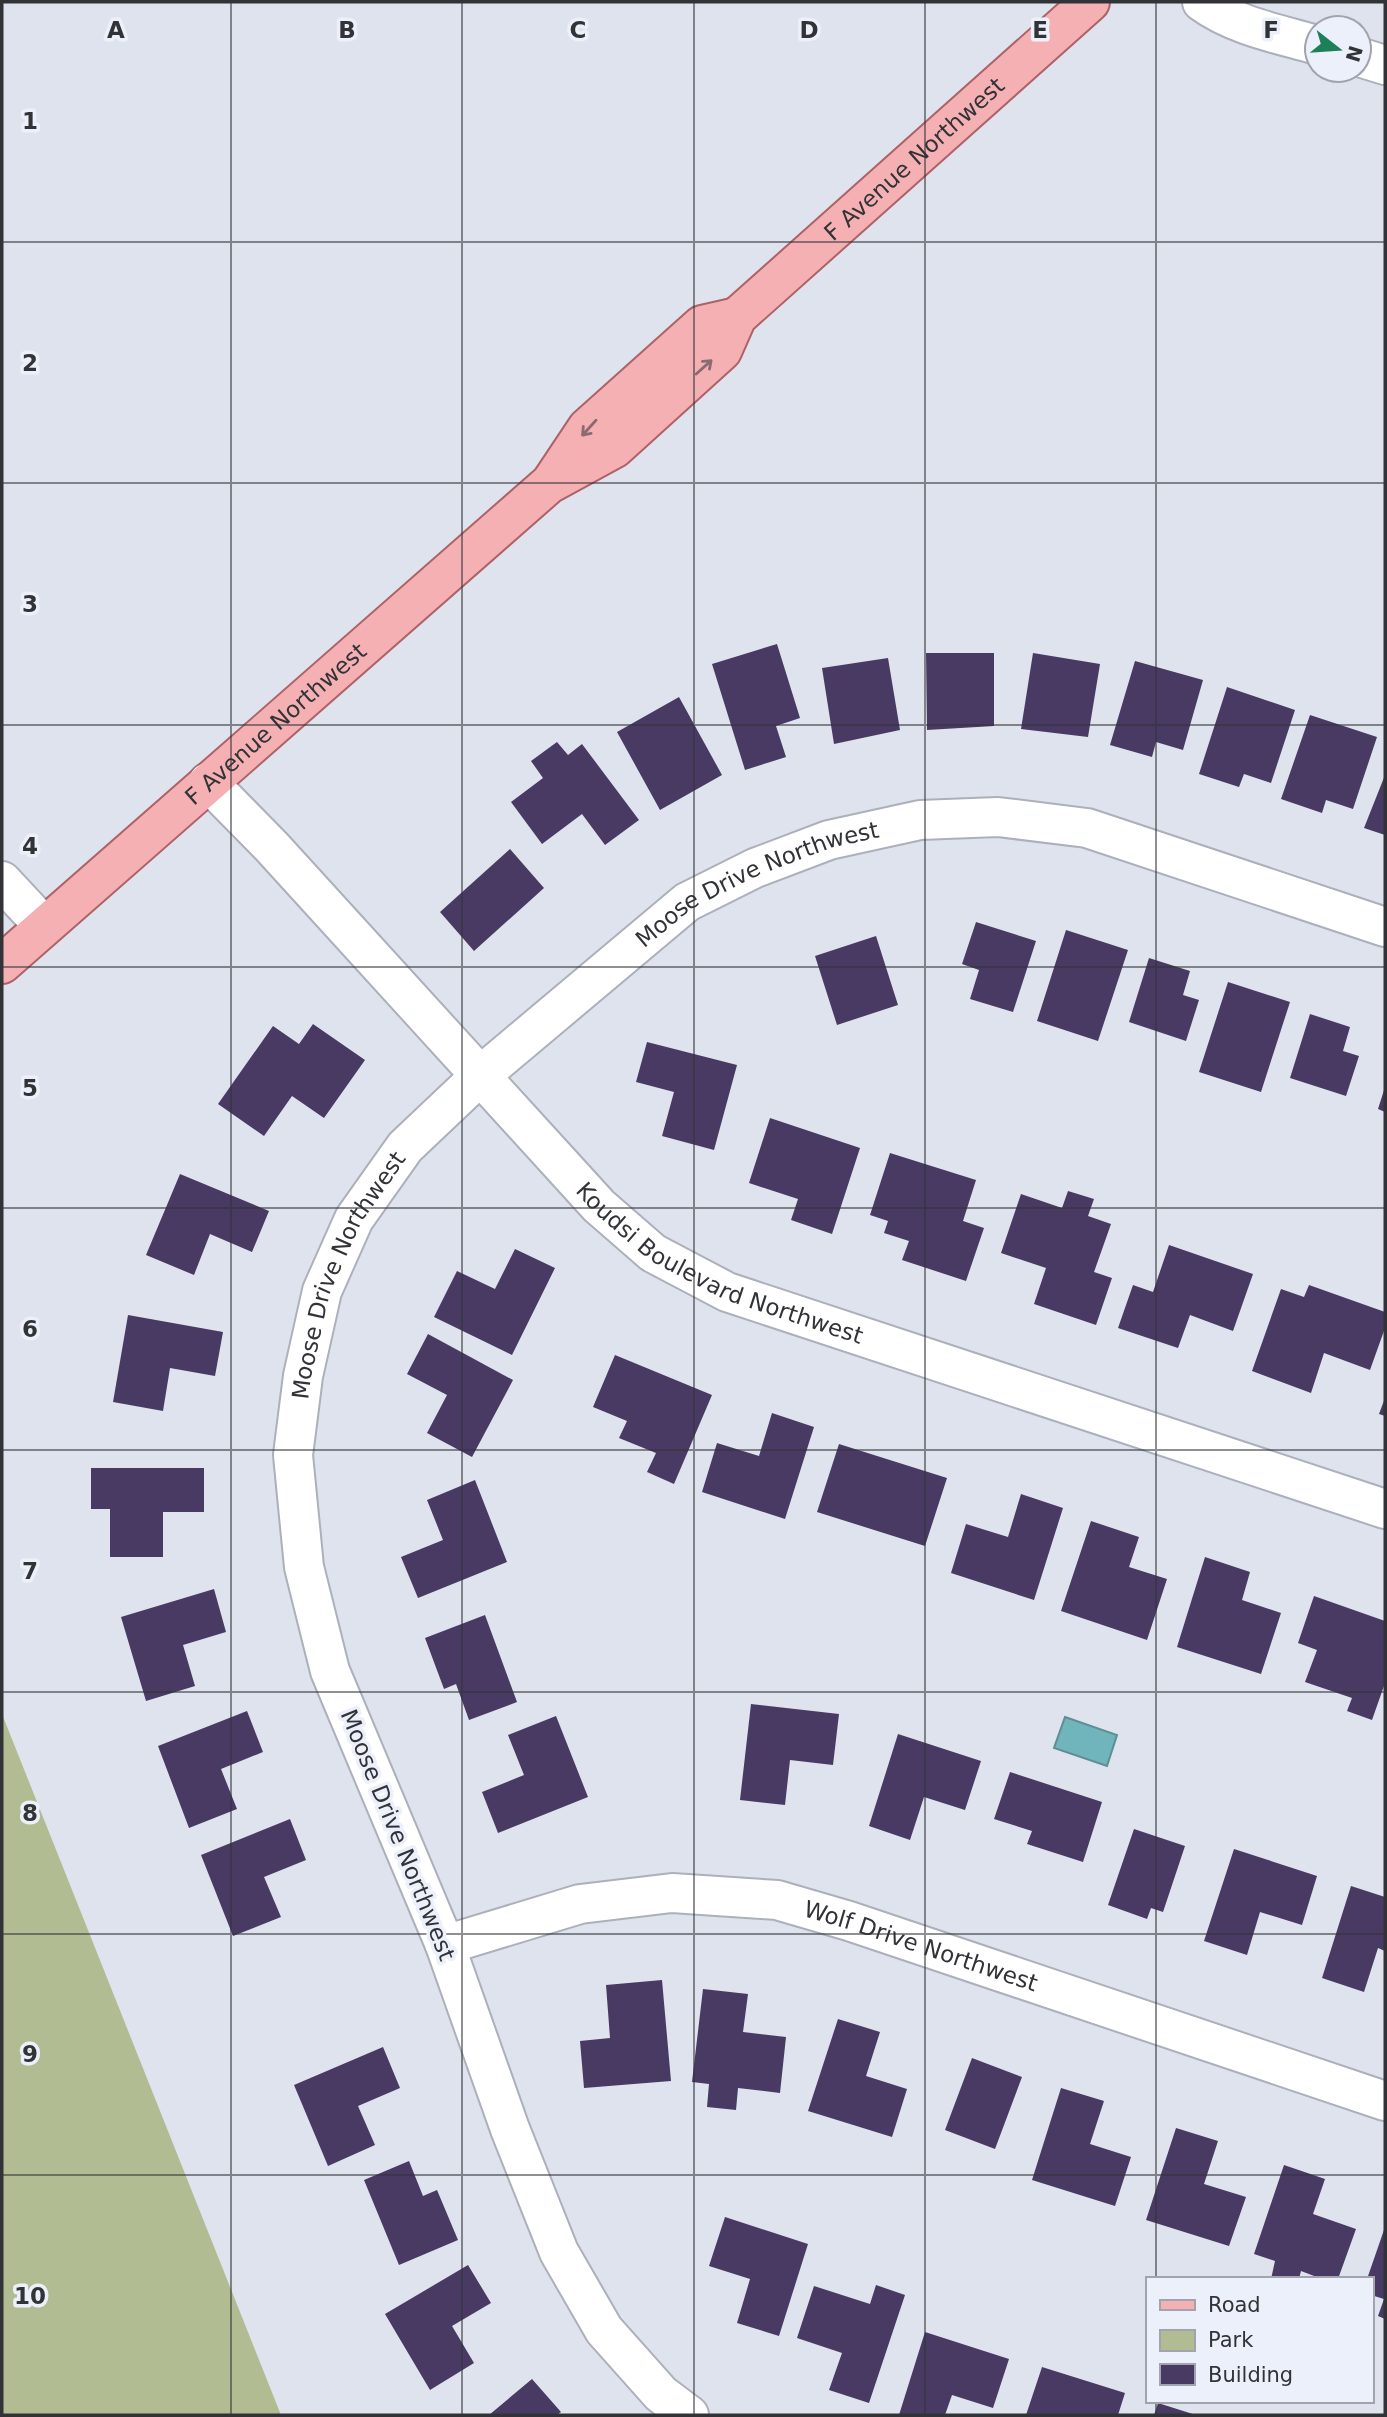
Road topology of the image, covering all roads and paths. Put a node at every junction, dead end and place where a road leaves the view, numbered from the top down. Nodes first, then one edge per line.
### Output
1 (1090, 2) edge
2 (1202, 2) edge
3 (1303, 41) edge
4 (208, 782) junction
5 (2, 881) edge
6 (44, 926) junction
7 (1385, 927) edge
8 (2, 964) edge
9 (481, 1075) junction
10 (1385, 1509) edge
11 (445, 1945) junction
12 (1385, 2101) edge
13 (689, 2415) edge

1 - 4 main road, F Avenue Northwest
2 - 3 street
4 - 6 main road, F Avenue Northwest
4 - 9 street, Koudsi Boulevard Northwest
5 - 6 street
6 - 8 main road, F Avenue Northwest
7 - 9 street, Moose Drive Northwest
9 - 10 street, Koudsi Boulevard Northwest
9 - 11 street, Moose Drive Northwest
11 - 12 street, Wolf Drive Northwest
11 - 13 street, Moose Drive Northwest

